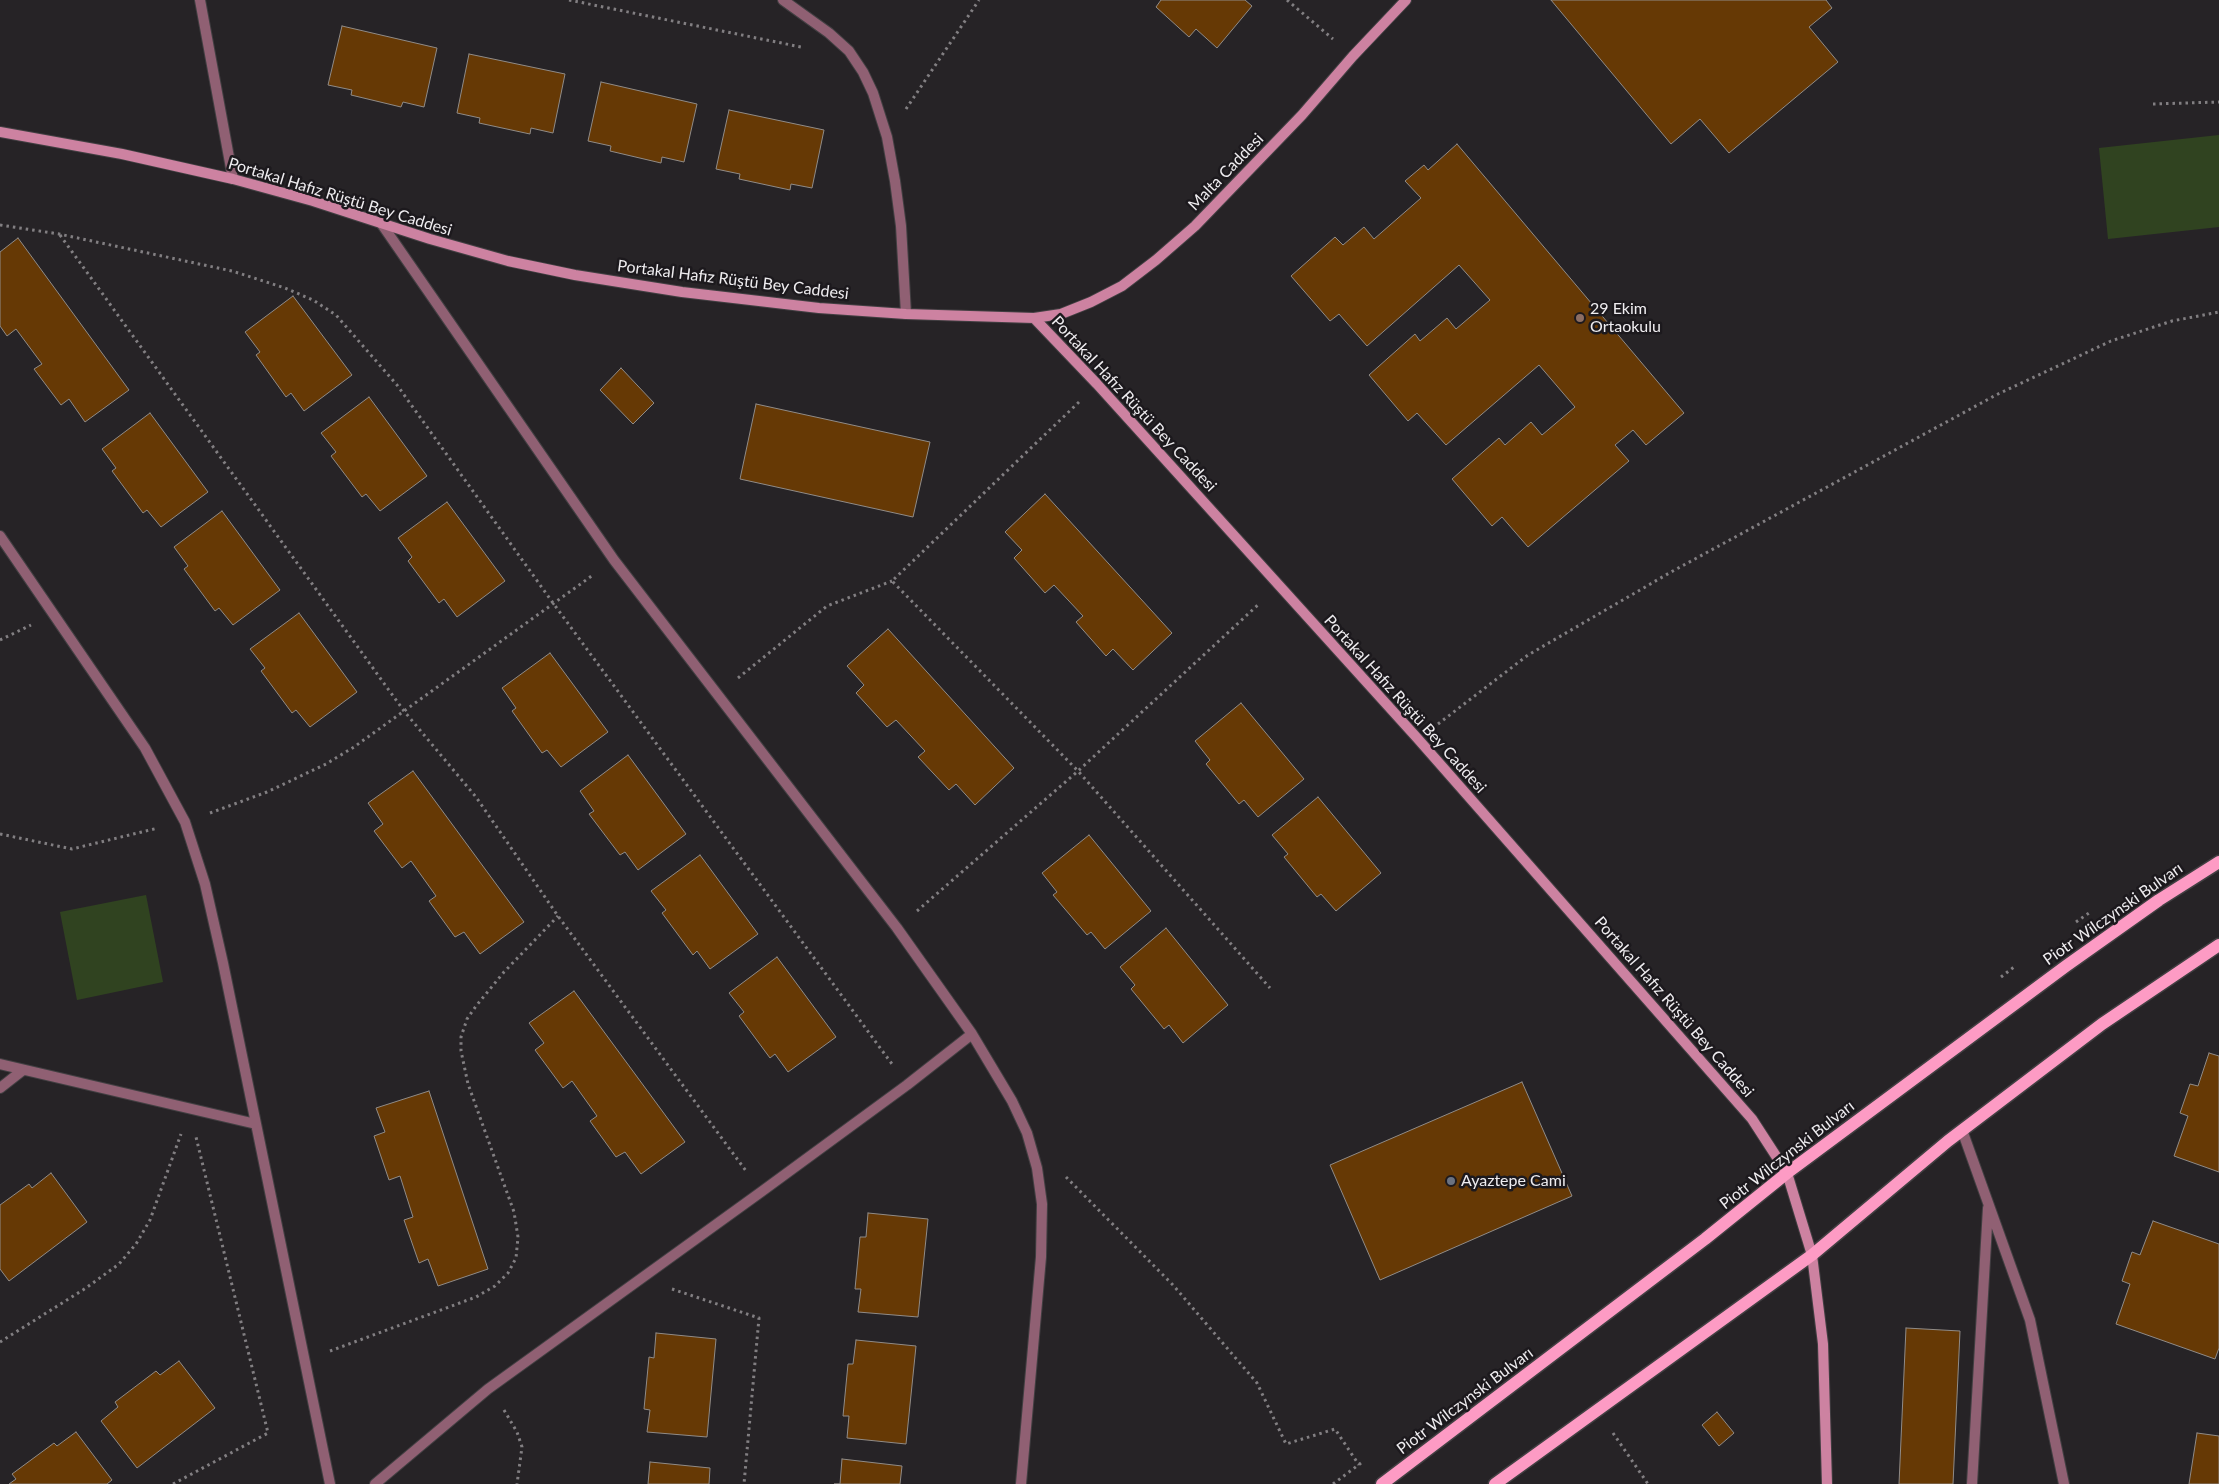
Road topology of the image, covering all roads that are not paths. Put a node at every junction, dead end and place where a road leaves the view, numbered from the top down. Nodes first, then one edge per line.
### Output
1 (200, 0) edge
2 (783, 0) edge
3 (1406, 0) edge
4 (0, 132) edge
5 (234, 179) junction
6 (381, 223) junction
7 (906, 314) junction
8 (1034, 318) junction
9 (0, 536) edge
10 (2219, 862) edge
11 (2219, 945) edge
12 (972, 1034) junction
13 (0, 1064) edge
14 (23, 1070) junction
15 (0, 1088) edge
16 (256, 1124) junction
17 (1962, 1130) junction
18 (1787, 1172) junction
19 (1988, 1202) junction
20 (1812, 1255) junction
21 (330, 1484) edge
22 (374, 1484) edge
23 (1021, 1484) edge
24 (1382, 1484) edge
25 (1495, 1484) edge
26 (1827, 1484) edge
27 (1972, 1484) edge
28 (2064, 1484) edge

1 - 5 street
2 - 7 street
3 - 8 main road, Malta Caddesi
4 - 5 main road, Portakal Hafız Rüştü Bey Caddesi
5 - 6 main road, Portakal Hafız Rüştü Bey Caddesi
6 - 7 main road, Portakal Hafız Rüştü Bey Caddesi
6 - 12 street
7 - 8 main road, Portakal Hafız Rüştü Bey Caddesi
8 - 18 main road, Portakal Hafız Rüştü Bey Caddesi
9 - 16 street
10 - 18 main road, Piotr Wilczynski Bulvarı
11 - 17 main road
12 - 22 street
12 - 23 street
13 - 14 street
14 - 15 street
14 - 16 street
16 - 21 street
17 - 19 street
17 - 20 main road
18 - 20 main road, Portakal Hafız Rüştü Bey Caddesi
18 - 24 main road, Piotr Wilczynski Bulvarı
19 - 27 street
19 - 28 street
20 - 25 main road
20 - 26 main road, Portakal Hafız Rüştü Bey Caddesi

